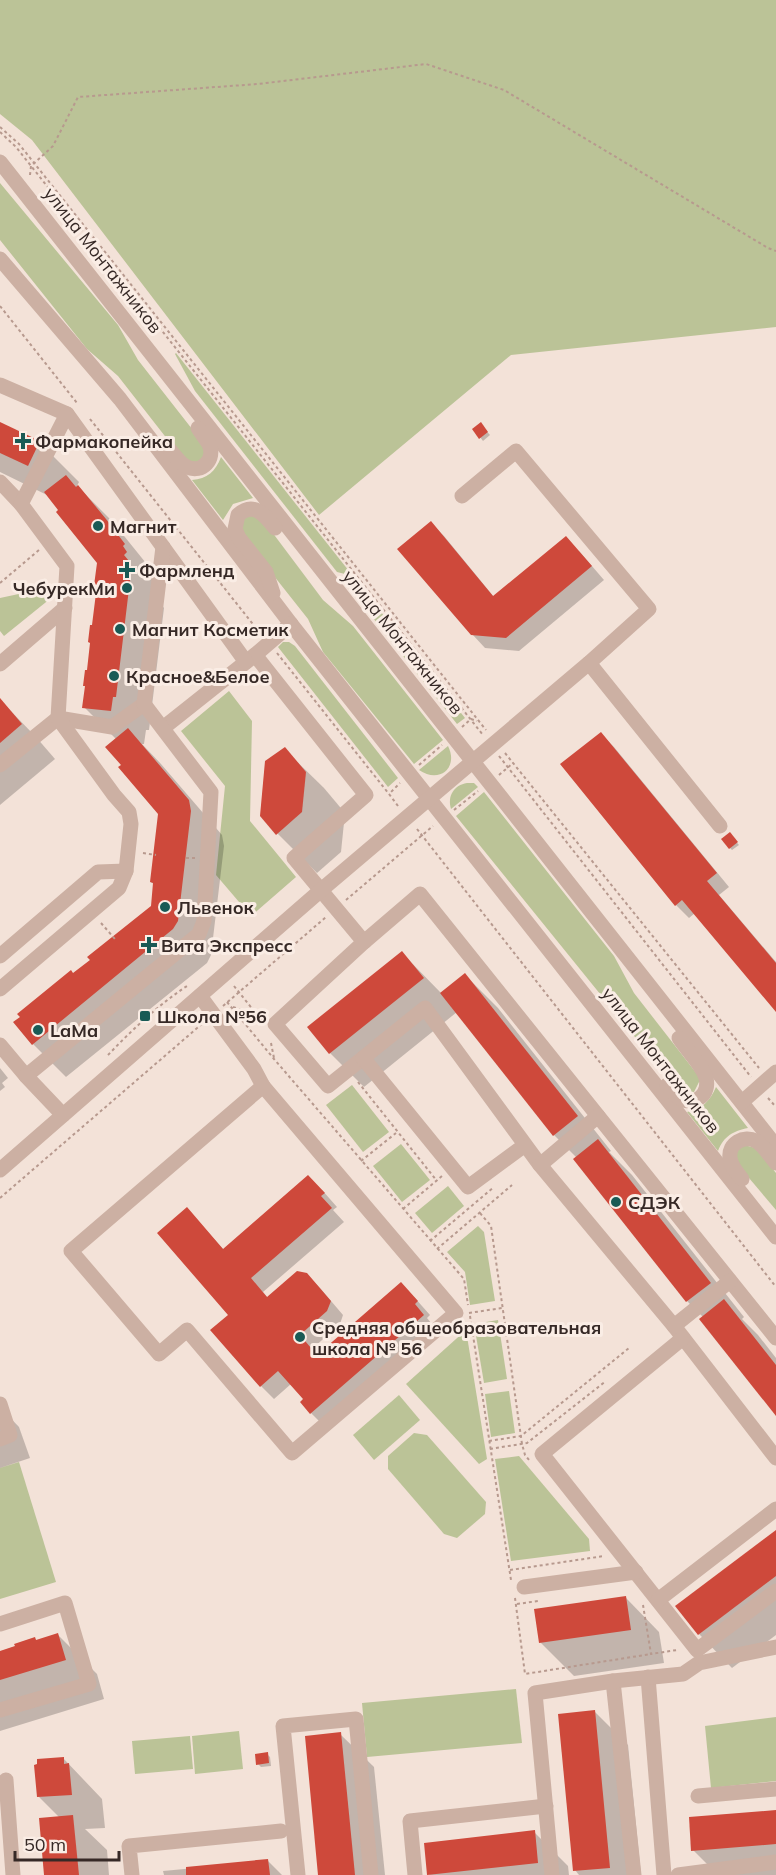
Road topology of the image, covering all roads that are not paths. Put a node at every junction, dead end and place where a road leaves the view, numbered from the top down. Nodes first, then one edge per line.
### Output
1 (0, 162) edge
2 (0, 259) edge
3 (152, 354) junction
4 (0, 385) edge
5 (120, 399) junction
6 (67, 414) junction
7 (0, 483) edge
8 (462, 496) dead end
9 (21, 504) junction
10 (162, 547) junction
11 (330, 582) junction
12 (65, 608) junction
13 (278, 608) junction
14 (291, 624) junction
15 (250, 658) junction
16 (589, 663) junction
17 (0, 664) edge
18 (144, 704) junction
19 (58, 718) junction
20 (163, 728) junction
21 (473, 760) junction
22 (0, 765) edge
23 (428, 799) junction
24 (720, 826) dead end
25 (126, 871) junction
26 (320, 891) junction
27 (364, 942) junction
28 (0, 956) edge
29 (637, 970) junction
30 (0, 989) edge
31 (200, 996) junction
32 (613, 1030) junction
33 (1, 1047) edge
34 (363, 1058) junction
35 (26, 1076) junction
36 (767, 1079) edge
37 (263, 1086) junction
38 (742, 1102) junction
39 (63, 1115) junction
40 (598, 1116) junction
41 (525, 1145) junction
42 (776, 1146) edge
43 (776, 1162) edge
44 (540, 1165) junction
45 (0, 1170) edge
46 (776, 1222) edge
47 (776, 1237) edge
48 (730, 1281) junction
49 (678, 1332) junction
50 (776, 1338) edge
51 (0, 1404) edge
52 (0, 1439) edge
53 (776, 1458) edge
54 (776, 1509) edge
55 (636, 1572) junction
56 (517, 1587) road end
57 (776, 1591) edge
58 (658, 1600) junction
59 (0, 1624) edge
60 (776, 1647) edge
61 (698, 1657) junction
62 (648, 1677) junction
63 (613, 1681) junction
64 (0, 1710) edge
65 (6, 1780) dead end
66 (776, 1789) edge
67 (698, 1796) dead end
68 (546, 1806) junction
69 (280, 1831) dead end
70 (6, 1860) edge
71 (776, 1862) edge
72 (13, 1875) edge
73 (132, 1875) edge
74 (298, 1875) edge
75 (371, 1875) edge
76 (415, 1875) edge
77 (552, 1875) edge
78 (634, 1875) edge
79 (664, 1875) edge
80 (678, 1875) edge

1 - 3 street, улица Монтажников
2 - 5 street, улица Монтажников
3 - 5 street
3 - 11 street, улица Монтажников
4 - 6 street
5 - 13 street, улица Монтажников
6 - 9 street
6 - 10 street
7 - 9 street
8 - 16 street
9 - 12 street
10 - 15 street
10 - 18 street
11 - 13 street
11 - 21 street, улица Монтажников
12 - 17 street
12 - 19 street
13 - 14 street, улица Монтажников
14 - 15 street
14 - 23 street, улица Монтажников
15 - 20 street
15 - 26 street
16 - 21 street
16 - 24 street
18 - 19 street
18 - 20 street
19 - 22 street
19 - 25 street
20 - 35 street
21 - 23 street
21 - 29 street, улица Монтажников
23 - 26 street
23 - 32 street, улица Монтажников
25 - 28 street
25 - 30 street
26 - 27 street
26 - 31 street
27 - 34 street
27 - 40 street
29 - 32 street
29 - 38 street, улица Монтажников
31 - 37 street
31 - 39 street
32 - 47 street, улица Монтажников
33 - 35 street
34 - 41 street
34 - 41 street
35 - 39 street
36 - 38 street
37 - 37 street
38 - 42 street, улица Монтажников
39 - 45 street
40 - 44 street
40 - 48 street
41 - 44 street
43 - 46 street
44 - 49 street
48 - 49 street
48 - 50 street
49 - 53 street
49 - 55 street
51 - 52 street
54 - 58 street
55 - 56 street
55 - 58 street
57 - 61 street
58 - 61 street
59 - 64 street
60 - 61 street
61 - 62 street
62 - 63 street
62 - 79 street
63 - 68 street
63 - 78 street
65 - 70 street
66 - 67 street
68 - 76 street
68 - 77 street
69 - 73 street
70 - 72 street
71 - 80 street
74 - 75 street

